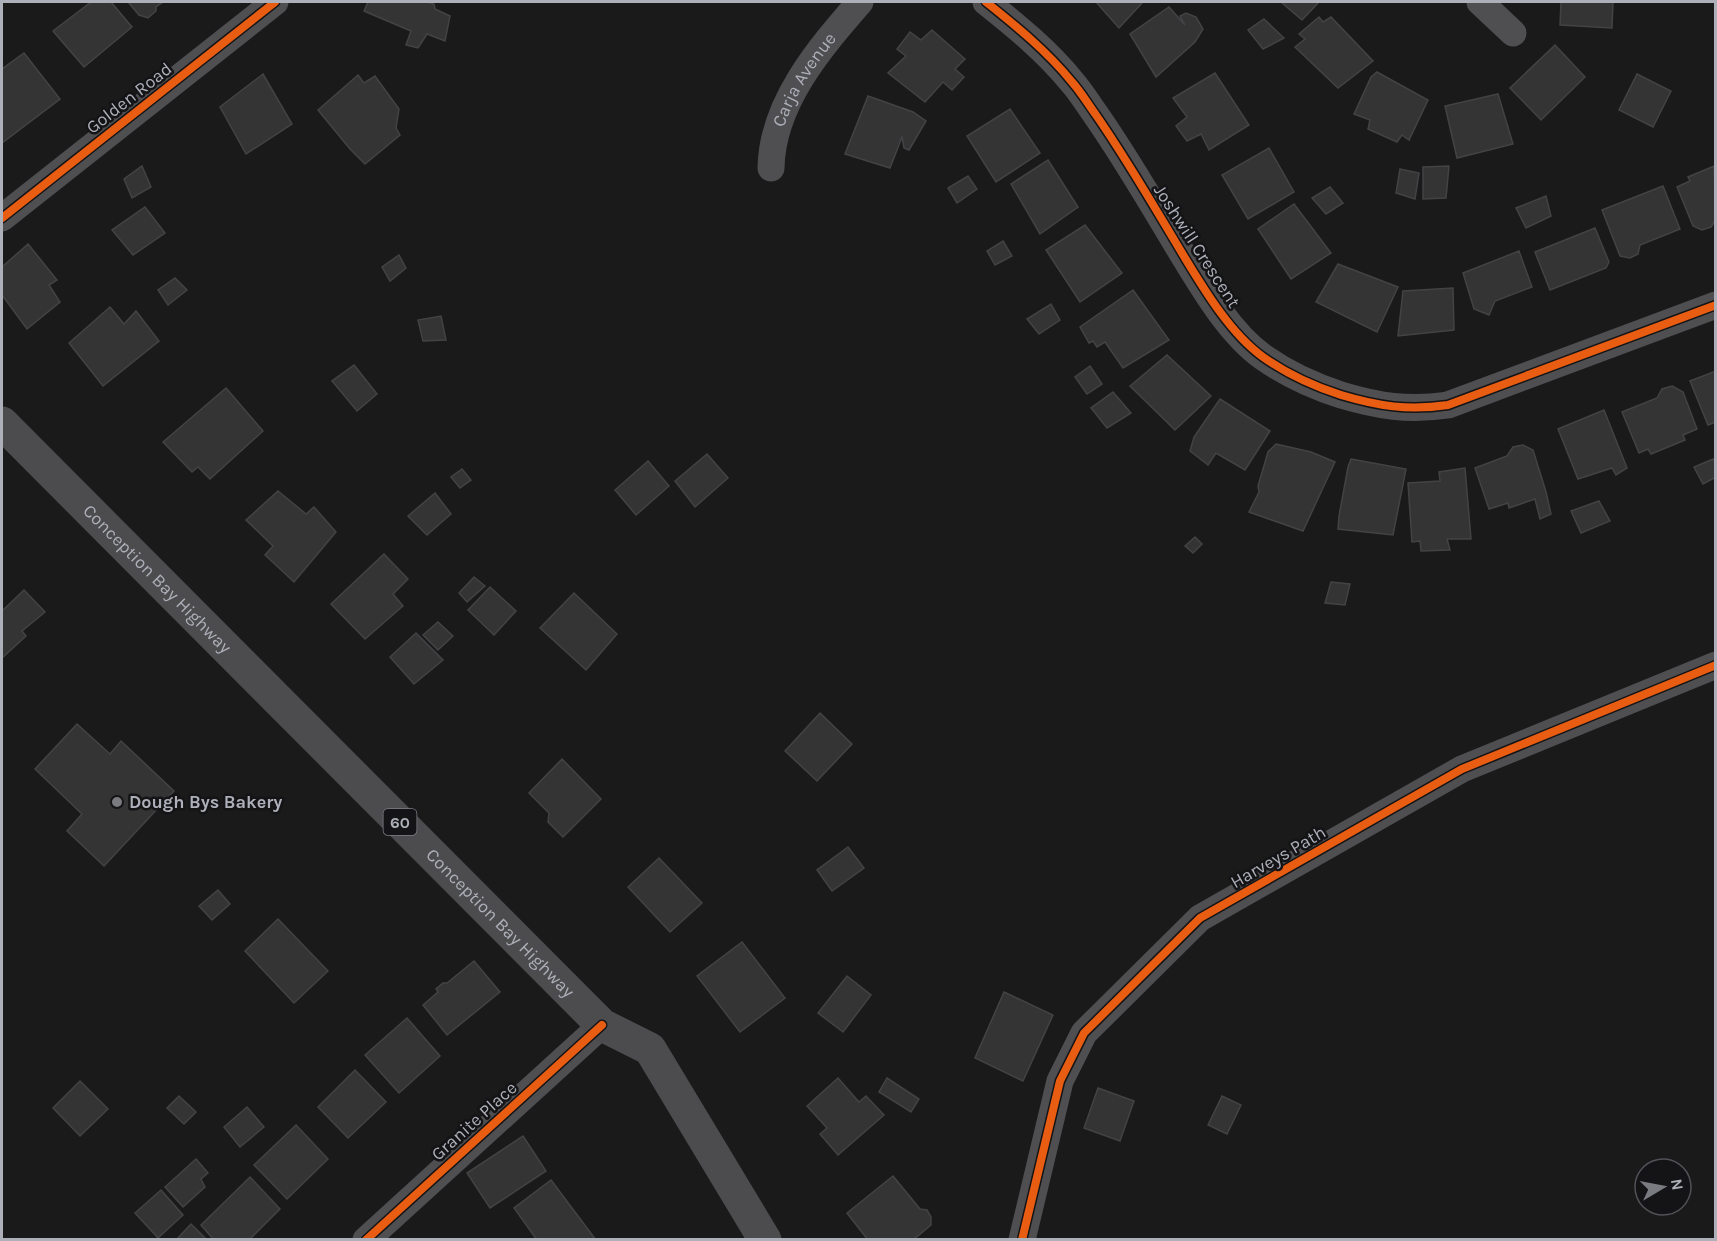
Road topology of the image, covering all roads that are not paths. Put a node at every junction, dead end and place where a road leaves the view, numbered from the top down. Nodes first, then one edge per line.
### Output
1 (275, 2) edge
2 (860, 2) edge
3 (986, 2) edge
4 (1480, 2) edge
5 (1513, 33) dead end
6 (771, 168) dead end
7 (2, 218) edge
8 (1716, 305) edge
9 (2, 423) edge
10 (1716, 665) edge
11 (602, 1025) junction
12 (366, 1239) edge
13 (765, 1239) edge
14 (1022, 1239) edge

1 - 7 street, Golden Road
2 - 6 street, Carja Avenue
3 - 8 street, Joshwill Crescent
4 - 5 street
9 - 11 main road, Conception Bay Highway / 60
10 - 14 street, Harveys Path
11 - 12 street, Granite Place
11 - 13 main road, Conception Bay Highway / 60

